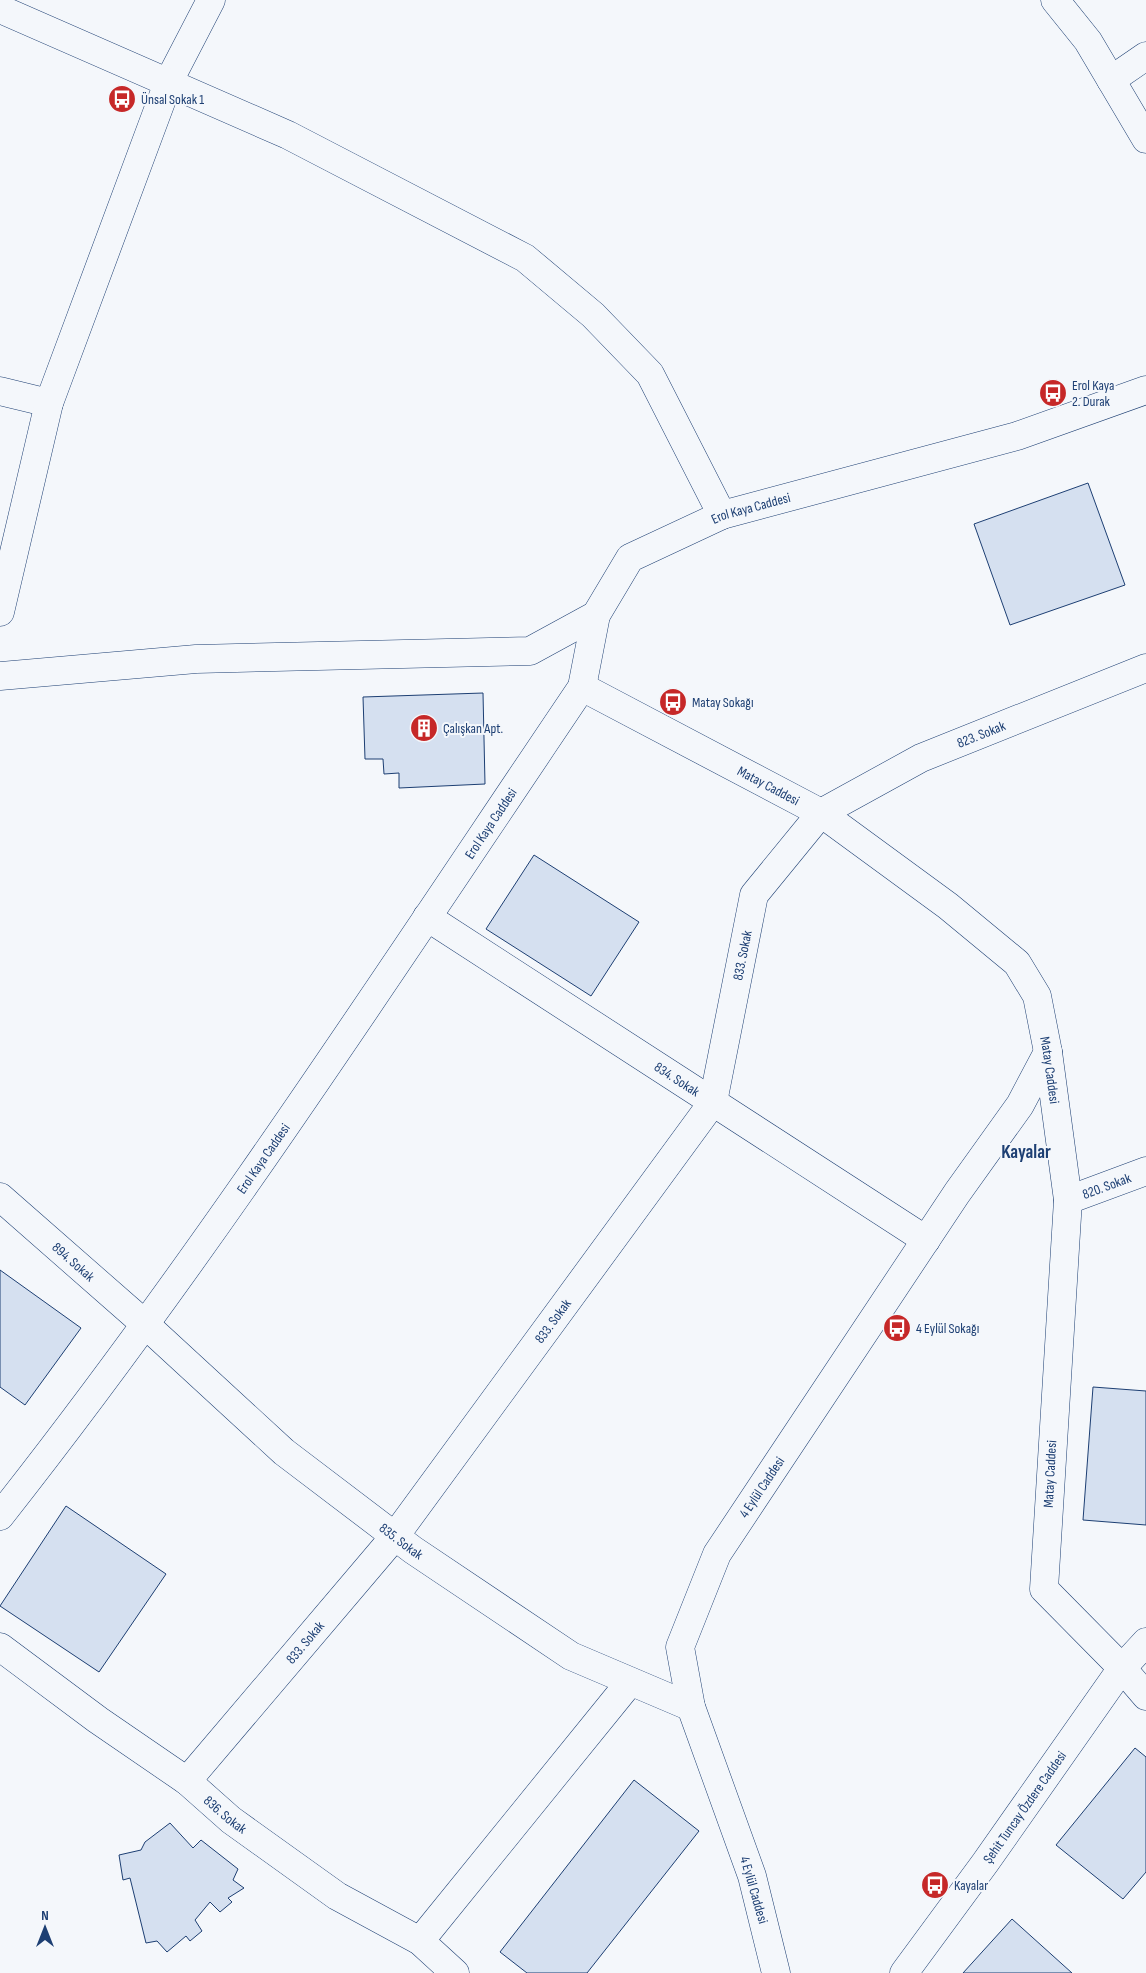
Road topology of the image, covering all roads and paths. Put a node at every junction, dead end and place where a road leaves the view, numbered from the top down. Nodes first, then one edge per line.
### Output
1 (211, 0) edge
2 (1055, 0) edge
3 (0, 9) edge
4 (1146, 56) edge
5 (1112, 80) junction
6 (168, 83) junction
7 (1146, 139) edge
8 (1146, 390) edge
9 (0, 391) edge
10 (49, 403) junction
11 (722, 515) junction
12 (0, 612) edge
13 (596, 614) junction
14 (1146, 668) edge
15 (0, 676) edge
16 (582, 687) junction
17 (821, 813) junction
18 (427, 916) junction
19 (1048, 1052) junction
20 (712, 1102) junction
21 (1146, 1171) edge
22 (0, 1197) edge
23 (1068, 1200) junction
24 (926, 1240) junction
25 (146, 1325) junction
26 (0, 1516) edge
27 (395, 1536) junction
28 (1146, 1642) edge
29 (0, 1647) edge
30 (1122, 1668) junction
31 (630, 1682) junction
32 (1146, 1696) edge
33 (691, 1707) junction
34 (187, 1781) junction
35 (420, 1941) junction
36 (455, 1973) edge
37 (776, 1973) edge
38 (904, 1973) edge

1 - 6 street
2 - 5 street
3 - 6 street
4 - 5 street
5 - 7 street
6 - 10 street
6 - 11 street
8 - 11 street, Erol Kaya Caddesi
9 - 10 street
10 - 12 street
11 - 13 street, Erol Kaya Caddesi
13 - 15 street
13 - 16 street, Erol Kaya Caddesi
14 - 17 street, 823. Sokak
16 - 17 street, Matay Caddesi
16 - 18 street, Erol Kaya Caddesi
17 - 19 street, Matay Caddesi
17 - 20 street, 833. Sokak
18 - 20 street, 834. Sokak
18 - 25 street, Erol Kaya Caddesi
19 - 23 street, Matay Caddesi
19 - 24 street, 4 Eylül Caddesi
20 - 24 street, 834. Sokak
20 - 27 street, 833. Sokak
21 - 23 street, 820. Sokak
22 - 25 street, 894. Sokak
23 - 30 street, Matay Caddesi
24 - 33 street, 4 Eylül Caddesi
25 - 26 street, Erol Kaya Caddesi
25 - 27 street, 835. Sokak
27 - 31 street, 835. Sokak
27 - 34 street, 833. Sokak
28 - 30 street, Şehit Tuncay Özdere Caddesi
29 - 34 street, 836. Sokak
30 - 32 street, Matay Caddesi
30 - 38 street, Şehit Tuncay Özdere Caddesi
31 - 33 street, 835. Sokak
31 - 35 street
33 - 37 street, 4 Eylül Caddesi
34 - 35 street, 836. Sokak
35 - 36 street, 836. Sokak

